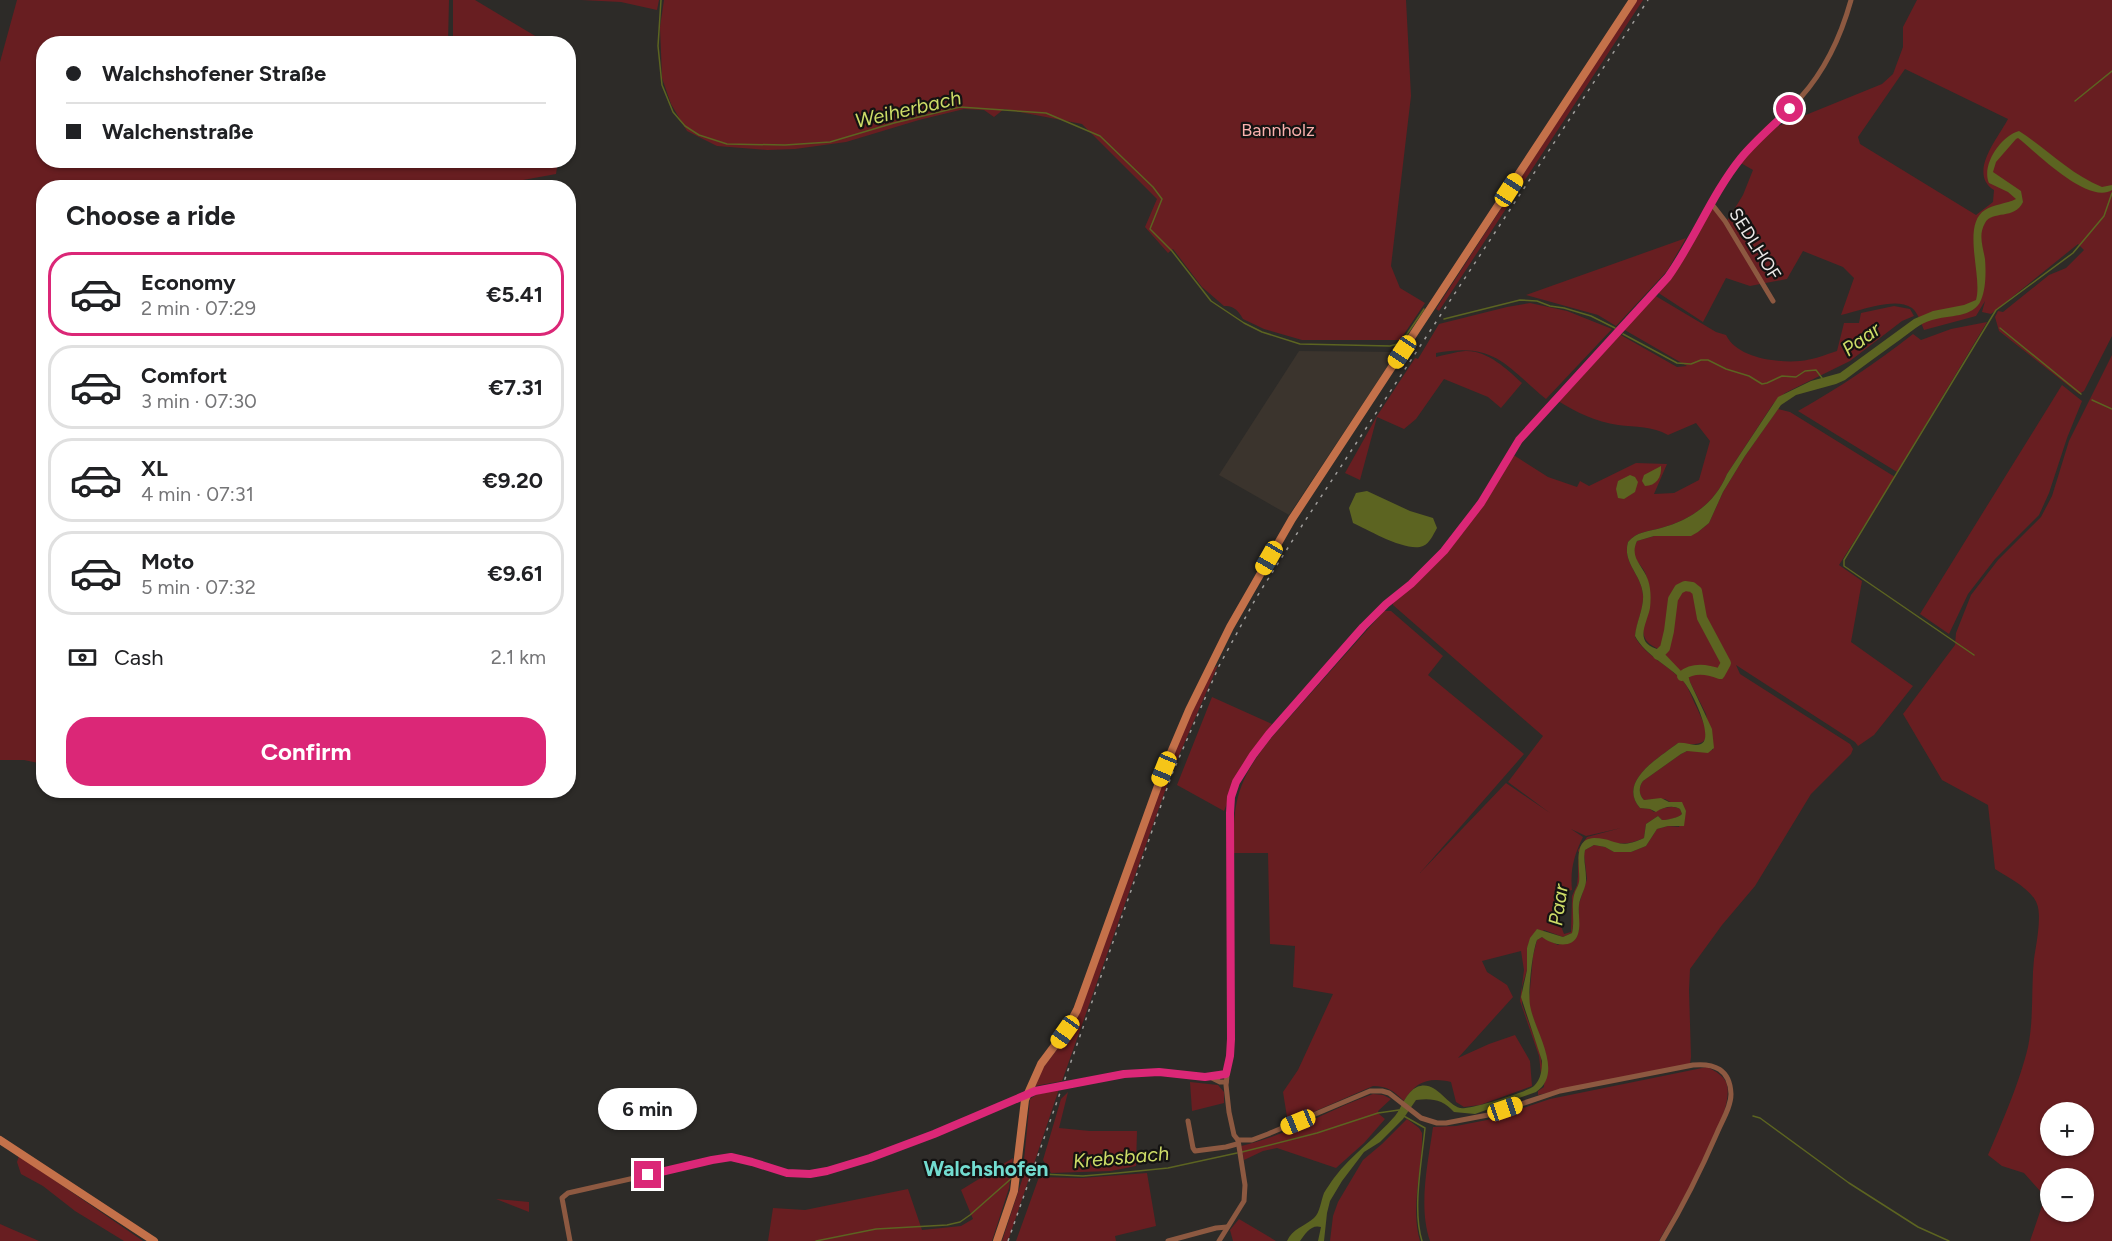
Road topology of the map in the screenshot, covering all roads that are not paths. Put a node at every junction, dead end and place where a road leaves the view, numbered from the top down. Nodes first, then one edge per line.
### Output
1 (1633, 0) edge
2 (1851, 0) edge
3 (1711, 203) junction
4 (1773, 301) dead end
5 (1226, 1074) junction
6 (1210, 1077) junction
7 (1226, 1082) junction
8 (1027, 1094) junction
9 (1188, 1121) dead end
10 (0, 1140) edge
11 (1238, 1144) junction
12 (1227, 1227) junction
13 (154, 1241) edge
14 (570, 1241) edge
15 (997, 1241) edge
16 (1168, 1241) edge
17 (1219, 1241) edge
18 (1662, 1241) edge

1 - 8 street
2 - 3 street
3 - 4 street, SEDLHOF
3 - 5 street
5 - 6 street
5 - 7 street
6 - 7 street
6 - 8 street
7 - 11 street
8 - 14 street
8 - 15 street
9 - 11 street
10 - 13 street
11 - 12 street
11 - 18 street
12 - 16 street
12 - 17 street

